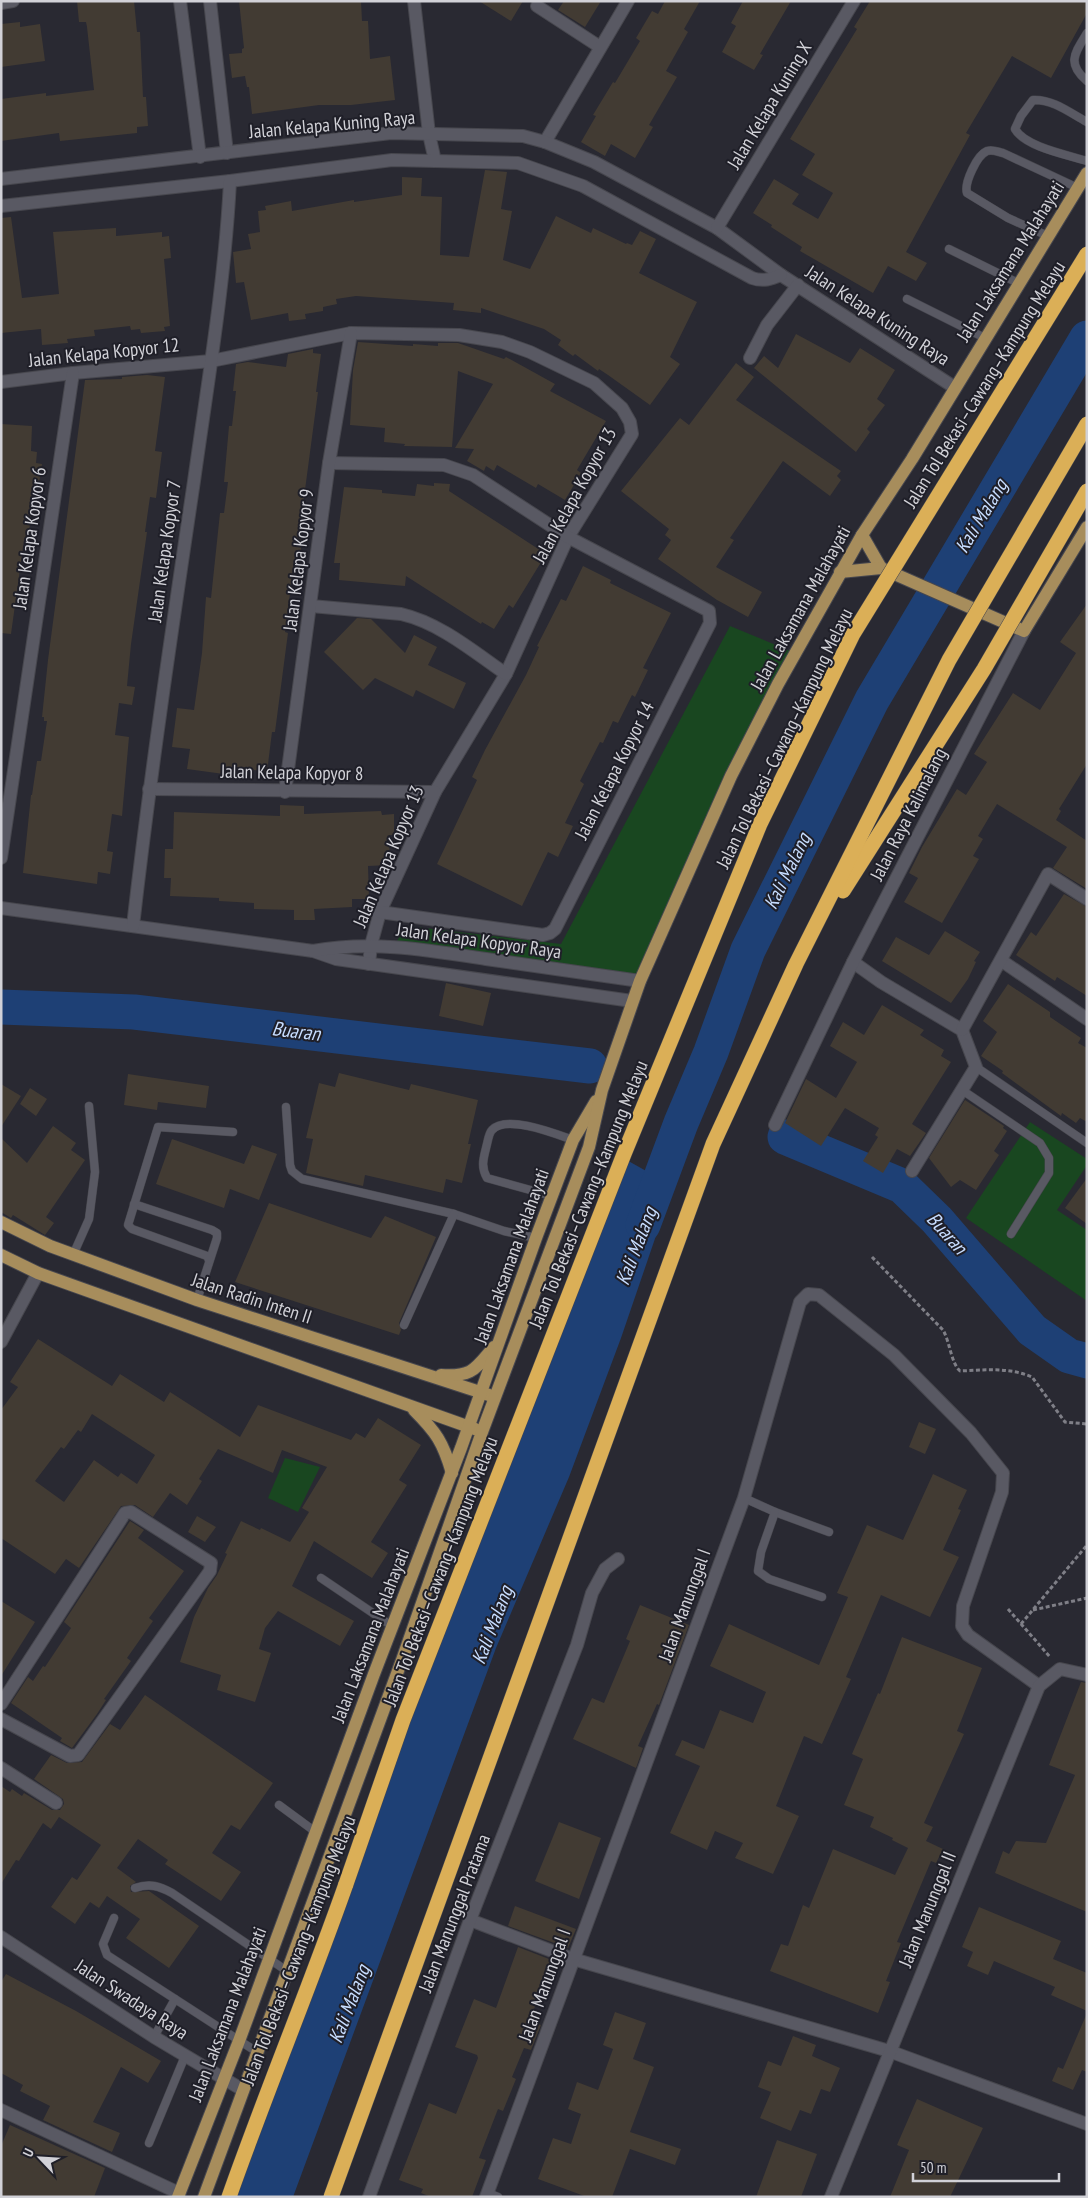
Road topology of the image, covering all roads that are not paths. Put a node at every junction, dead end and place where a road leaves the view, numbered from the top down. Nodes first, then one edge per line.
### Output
1 (13, 1) edge
2 (180, 1) edge
3 (210, 1) edge
4 (414, 1) edge
5 (628, 1) edge
6 (854, 1) edge
7 (1, 3) edge
8 (537, 6) dead end
9 (1087, 33) edge
10 (600, 47) junction
11 (1087, 81) edge
12 (1087, 122) edge
13 (429, 134) junction
14 (545, 142) junction
15 (227, 153) junction
16 (200, 156) junction
17 (435, 161) junction
18 (1087, 162) edge
19 (1087, 173) edge
20 (1, 179) edge
21 (230, 181) junction
22 (1078, 188) junction
23 (1, 206) edge
24 (717, 228) junction
25 (1048, 236) junction
26 (949, 249) dead end
27 (1087, 254) edge
28 (781, 275) junction
29 (1020, 284) junction
30 (798, 285) junction
31 (907, 299) dead end
32 (351, 333) junction
33 (985, 338) junction
34 (750, 358) dead end
35 (211, 361) junction
36 (73, 373) junction
37 (1, 382) edge
38 (954, 387) junction
39 (1087, 424) edge
40 (329, 463) junction
41 (1087, 491) edge
42 (1087, 526) edge
43 (862, 535) junction
44 (568, 537) junction
45 (885, 569) junction
46 (840, 572) junction
47 (311, 606) junction
48 (1024, 631) junction
49 (506, 674) junction
50 (149, 789) junction
51 (285, 792) junction
52 (435, 792) junction
53 (1, 858) edge
54 (1087, 899) edge
55 (1, 908) edge
56 (380, 912) junction
57 (133, 926) junction
58 (371, 945) junction
59 (313, 951) junction
60 (1002, 961) junction
61 (853, 962) junction
62 (369, 964) junction
63 (796, 964) junction
64 (640, 981) junction
65 (632, 1002) junction
66 (1087, 1018) edge
67 (962, 1030) junction
68 (976, 1067) junction
69 (602, 1090) junction
70 (962, 1090) junction
71 (89, 1106) dead end
72 (286, 1107) dead end
73 (775, 1125) dead end
74 (233, 1132) dead end
75 (573, 1140) junction
76 (1087, 1143) edge
77 (912, 1171) dead end
78 (552, 1196) junction
79 (134, 1204) junction
80 (454, 1214) junction
81 (1, 1222) edge
82 (1011, 1234) dead end
83 (536, 1238) junction
84 (1, 1255) edge
85 (72, 1255) junction
86 (210, 1260) junction
87 (38, 1273) junction
88 (197, 1300) junction
89 (404, 1325) dead end
90 (500, 1341) junction
91 (1, 1342) edge
92 (422, 1374) junction
93 (481, 1393) junction
94 (495, 1398) junction
95 (410, 1406) junction
96 (469, 1427) junction
97 (482, 1432) junction
98 (452, 1473) junction
99 (744, 1498) junction
100 (774, 1512) junction
101 (829, 1532) dead end
102 (618, 1559) dead end
103 (321, 1578) dead end
104 (822, 1597) dead end
105 (392, 1626) junction
106 (1087, 1675) edge
107 (1039, 1686) junction
108 (1, 1704) edge
109 (1, 1720) edge
110 (1, 1768) edge
111 (56, 1803) dead end
112 (278, 1806) dead end
113 (317, 1833) junction
114 (136, 1888) dead end
115 (114, 1918) dead end
116 (470, 1920) junction
117 (1, 1937) edge
118 (268, 1959) junction
119 (573, 1960) junction
120 (287, 1971) junction
121 (174, 1999) junction
122 (154, 2037) junction
123 (239, 2041) junction
124 (889, 2050) junction
125 (257, 2052) junction
126 (185, 2056) junction
127 (222, 2079) junction
128 (243, 2090) junction
129 (1, 2110) edge
130 (1087, 2124) edge
131 (150, 2143) dead end
132 (179, 2195) edge
133 (491, 2196) edge
134 (204, 2197) edge
135 (229, 2197) edge
136 (331, 2197) edge
137 (369, 2197) edge
138 (830, 2197) edge

1 - 7 street
2 - 16 street
3 - 15 street
4 - 13 street
5 - 10 street
6 - 24 street, Jalan Kelapa Kuning X
8 - 10 street
9 - 11 lane
10 - 14 street
12 - 18 lane
13 - 14 street, Jalan Kelapa Kuning Raya
13 - 15 street, Jalan Kelapa Kuning Raya
13 - 17 street
14 - 24 street, Jalan Kelapa Kuning Raya
15 - 16 street, Jalan Kelapa Kuning Raya
16 - 20 street, Jalan Kelapa Kuning Raya
17 - 21 street, Jalan Kelapa Kuning Raya
17 - 28 street, Jalan Kelapa Kuning Raya
19 - 22 main road, Jalan Laksamana Malahayati
21 - 23 street, Jalan Kelapa Kuning Raya
21 - 35 street, Jalan Kelapa Kopyor 7
22 - 25 main road, Jalan Laksamana Malahayati
22 - 25 lane
24 - 28 street, Jalan Kelapa Kuning Raya
25 - 29 main road, Jalan Laksamana Malahayati
26 - 29 lane
27 - 135 highway, Jalan Tol Bekasi–Cawang–Kampung Melayu, bridge
28 - 30 street, Jalan Kelapa Kuning Raya
29 - 33 main road, Jalan Laksamana Malahayati
30 - 34 street
30 - 38 street, Jalan Kelapa Kuning Raya
31 - 33 lane
32 - 35 street, Jalan Kelapa Kopyor 13
32 - 40 street, Jalan Kelapa Kopyor 9
32 - 44 street, Jalan Kelapa Kopyor 13
33 - 38 main road, Jalan Laksamana Malahayati
35 - 36 street, Jalan Kelapa Kopyor 12
35 - 50 street, Jalan Kelapa Kopyor 7
36 - 37 street, Jalan Kelapa Kopyor 12
36 - 53 street, Jalan Kelapa Kopyor 6
38 - 43 main road, Jalan Laksamana Malahayati
39 - 63 highway, bridge
40 - 44 street
40 - 47 street, Jalan Kelapa Kopyor 9
41 - 63 highway, bridge
42 - 48 main road, Jalan Raya Kalimalang
43 - 45 main road
43 - 46 main road, Jalan Laksamana Malahayati
44 - 49 street, Jalan Kelapa Kopyor 13
44 - 56 street, Jalan Kelapa Kopyor 14
45 - 46 main road
45 - 48 main road, bridge
46 - 64 main road, Jalan Laksamana Malahayati
47 - 49 street
47 - 51 street, Jalan Kelapa Kopyor 9
48 - 61 street, Jalan Raya Kalimalang
49 - 52 street, Jalan Kelapa Kopyor 13
50 - 51 street, Jalan Kelapa Kopyor 8
50 - 57 street, Jalan Kelapa Kopyor 7
51 - 52 street, Jalan Kelapa Kopyor 8
52 - 56 street, Jalan Kelapa Kopyor 13
54 - 60 street
55 - 57 street, Jalan Kelapa Kopyor Raya
56 - 58 street, Jalan Kelapa Kopyor 13
57 - 59 street, Jalan Kelapa Kopyor Raya
58 - 59 street, Jalan Kelapa Kopyor Raya
58 - 62 street, Jalan Kelapa Kopyor 13
58 - 64 street, Jalan Kelapa Kopyor Raya
59 - 62 street, Jalan Kelapa Kopyor Raya
60 - 66 street
60 - 67 street
61 - 67 street
61 - 73 street, Jalan Raya Kalimalang
62 - 65 street, Jalan Kelapa Kopyor Raya
63 - 136 highway, bridge
64 - 65 main road, Jalan Laksamana Malahayati
65 - 69 main road, Jalan Laksamana Malahayati
67 - 68 street
68 - 70 street
68 - 76 lane
69 - 75 main road, Jalan Laksamana Malahayati
69 - 94 main road, Jalan Laksamana Malahayati
70 - 77 street
70 - 82 lane
71 - 85 lane
72 - 80 lane
74 - 79 lane
75 - 78 main road, Jalan Laksamana Malahayati
75 - 78 lane
78 - 83 main road, Jalan Laksamana Malahayati
79 - 86 lane
79 - 86 lane
80 - 83 lane
80 - 89 lane
81 - 85 main road, Jalan Radin Inten II
83 - 90 main road, Jalan Laksamana Malahayati
84 - 87 main road
85 - 88 main road, Jalan Radin Inten II
86 - 88 lane
87 - 91 street
87 - 95 main road
88 - 92 main road, Jalan Radin Inten II
90 - 92 main road
90 - 93 main road, Jalan Laksamana Malahayati
92 - 93 main road, Jalan Radin Inten II
93 - 94 main road, Jalan Radin Inten II
93 - 96 main road, Jalan Laksamana Malahayati
94 - 97 main road, Jalan Laksamana Malahayati
95 - 96 main road
95 - 98 main road
96 - 97 main road
96 - 98 main road, Jalan Laksamana Malahayati
97 - 120 main road, Jalan Laksamana Malahayati
98 - 105 main road, Jalan Laksamana Malahayati
99 - 100 lane
99 - 107 street, Jalan Manunggal I
99 - 119 street, Jalan Manunggal I
100 - 101 lane
100 - 104 lane
102 - 116 street, Jalan Manunggal Pratama
103 - 105 lane
105 - 113 main road, Jalan Laksamana Malahayati
106 - 107 street, Jalan Manunggal II
107 - 124 street, Jalan Manunggal II
108 - 109 street
110 - 111 street
112 - 113 lane
113 - 118 main road, Jalan Laksamana Malahayati
114 - 118 lane
115 - 121 lane
116 - 119 street
116 - 137 street, Jalan Manunggal Pratama
117 - 122 street, Jalan Swadaya Raya
118 - 120 lane
118 - 123 main road, Jalan Laksamana Malahayati
119 - 124 street
119 - 133 street, Jalan Manunggal I
120 - 125 main road, Jalan Laksamana Malahayati
121 - 122 lane
121 - 123 lane
122 - 126 street, Jalan Swadaya Raya
123 - 125 lane
123 - 127 main road, Jalan Laksamana Malahayati
124 - 130 street
124 - 138 street, Jalan Manunggal II
125 - 128 main road, Jalan Laksamana Malahayati
126 - 127 street, Jalan Swadaya Raya
126 - 131 lane
127 - 128 street, Jalan Swadaya Raya
127 - 132 main road, Jalan Laksamana Malahayati
128 - 134 main road, Jalan Laksamana Malahayati
129 - 132 street

